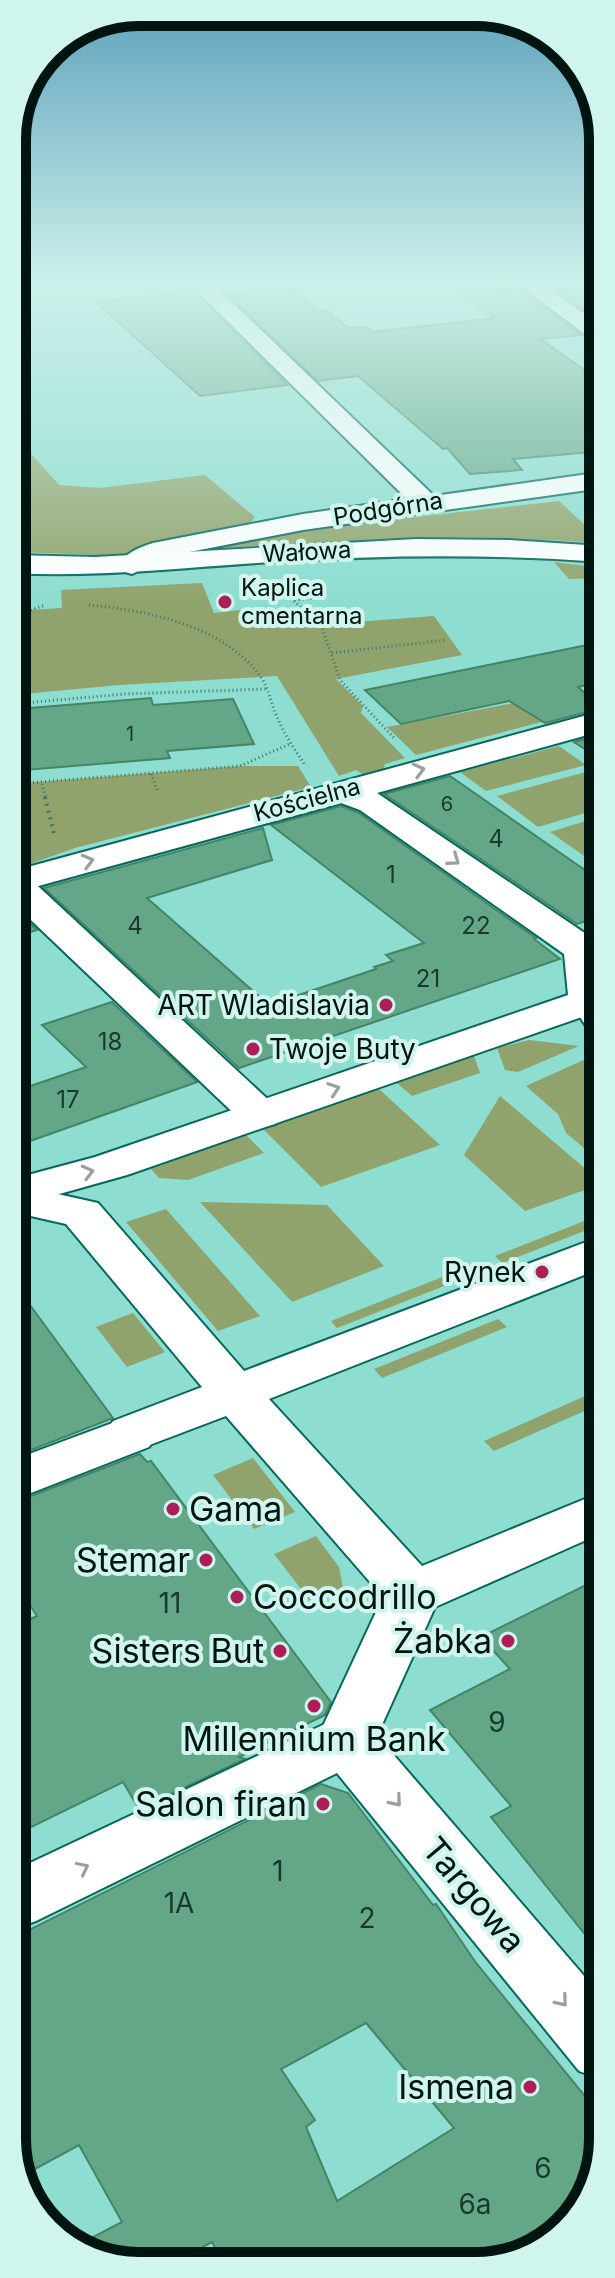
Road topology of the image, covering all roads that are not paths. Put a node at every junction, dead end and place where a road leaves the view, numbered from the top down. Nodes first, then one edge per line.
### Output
1 (310, 388) edge
2 (589, 482) edge
3 (426, 503) junction
4 (589, 553) edge
5 (26, 564) edge
6 (132, 565) junction
7 (589, 724) edge
8 (340, 791) junction
9 (26, 879) edge
10 (26, 895) edge
11 (589, 941) edge
12 (589, 944) edge
13 (589, 979) edge
14 (589, 1012) edge
15 (260, 1115) junction
16 (26, 1191) edge
17 (26, 1198) edge
18 (589, 1256) edge
19 (236, 1395) junction
20 (26, 1476) edge
21 (589, 1517) edge
22 (413, 1593) junction
23 (346, 1741) junction
24 (26, 1895) edge
25 (589, 2032) edge

1 - 3 street
2 - 3 street, Podgórna
3 - 6 street, Podgórna
4 - 6 street, Wałowa
5 - 6 street, Wałowa
8 -> 7 street, Kościelna
9 -> 8 street, Kościelna
8 -> 11 street
10 - 15 street
12 - 13 street
15 -> 14 street
16 -> 15 street
17 - 19 street
18 - 19 street
19 - 20 street
19 - 22 street
21 - 22 street
22 - 23 street
24 -> 23 street
23 -> 25 street, Targowa

